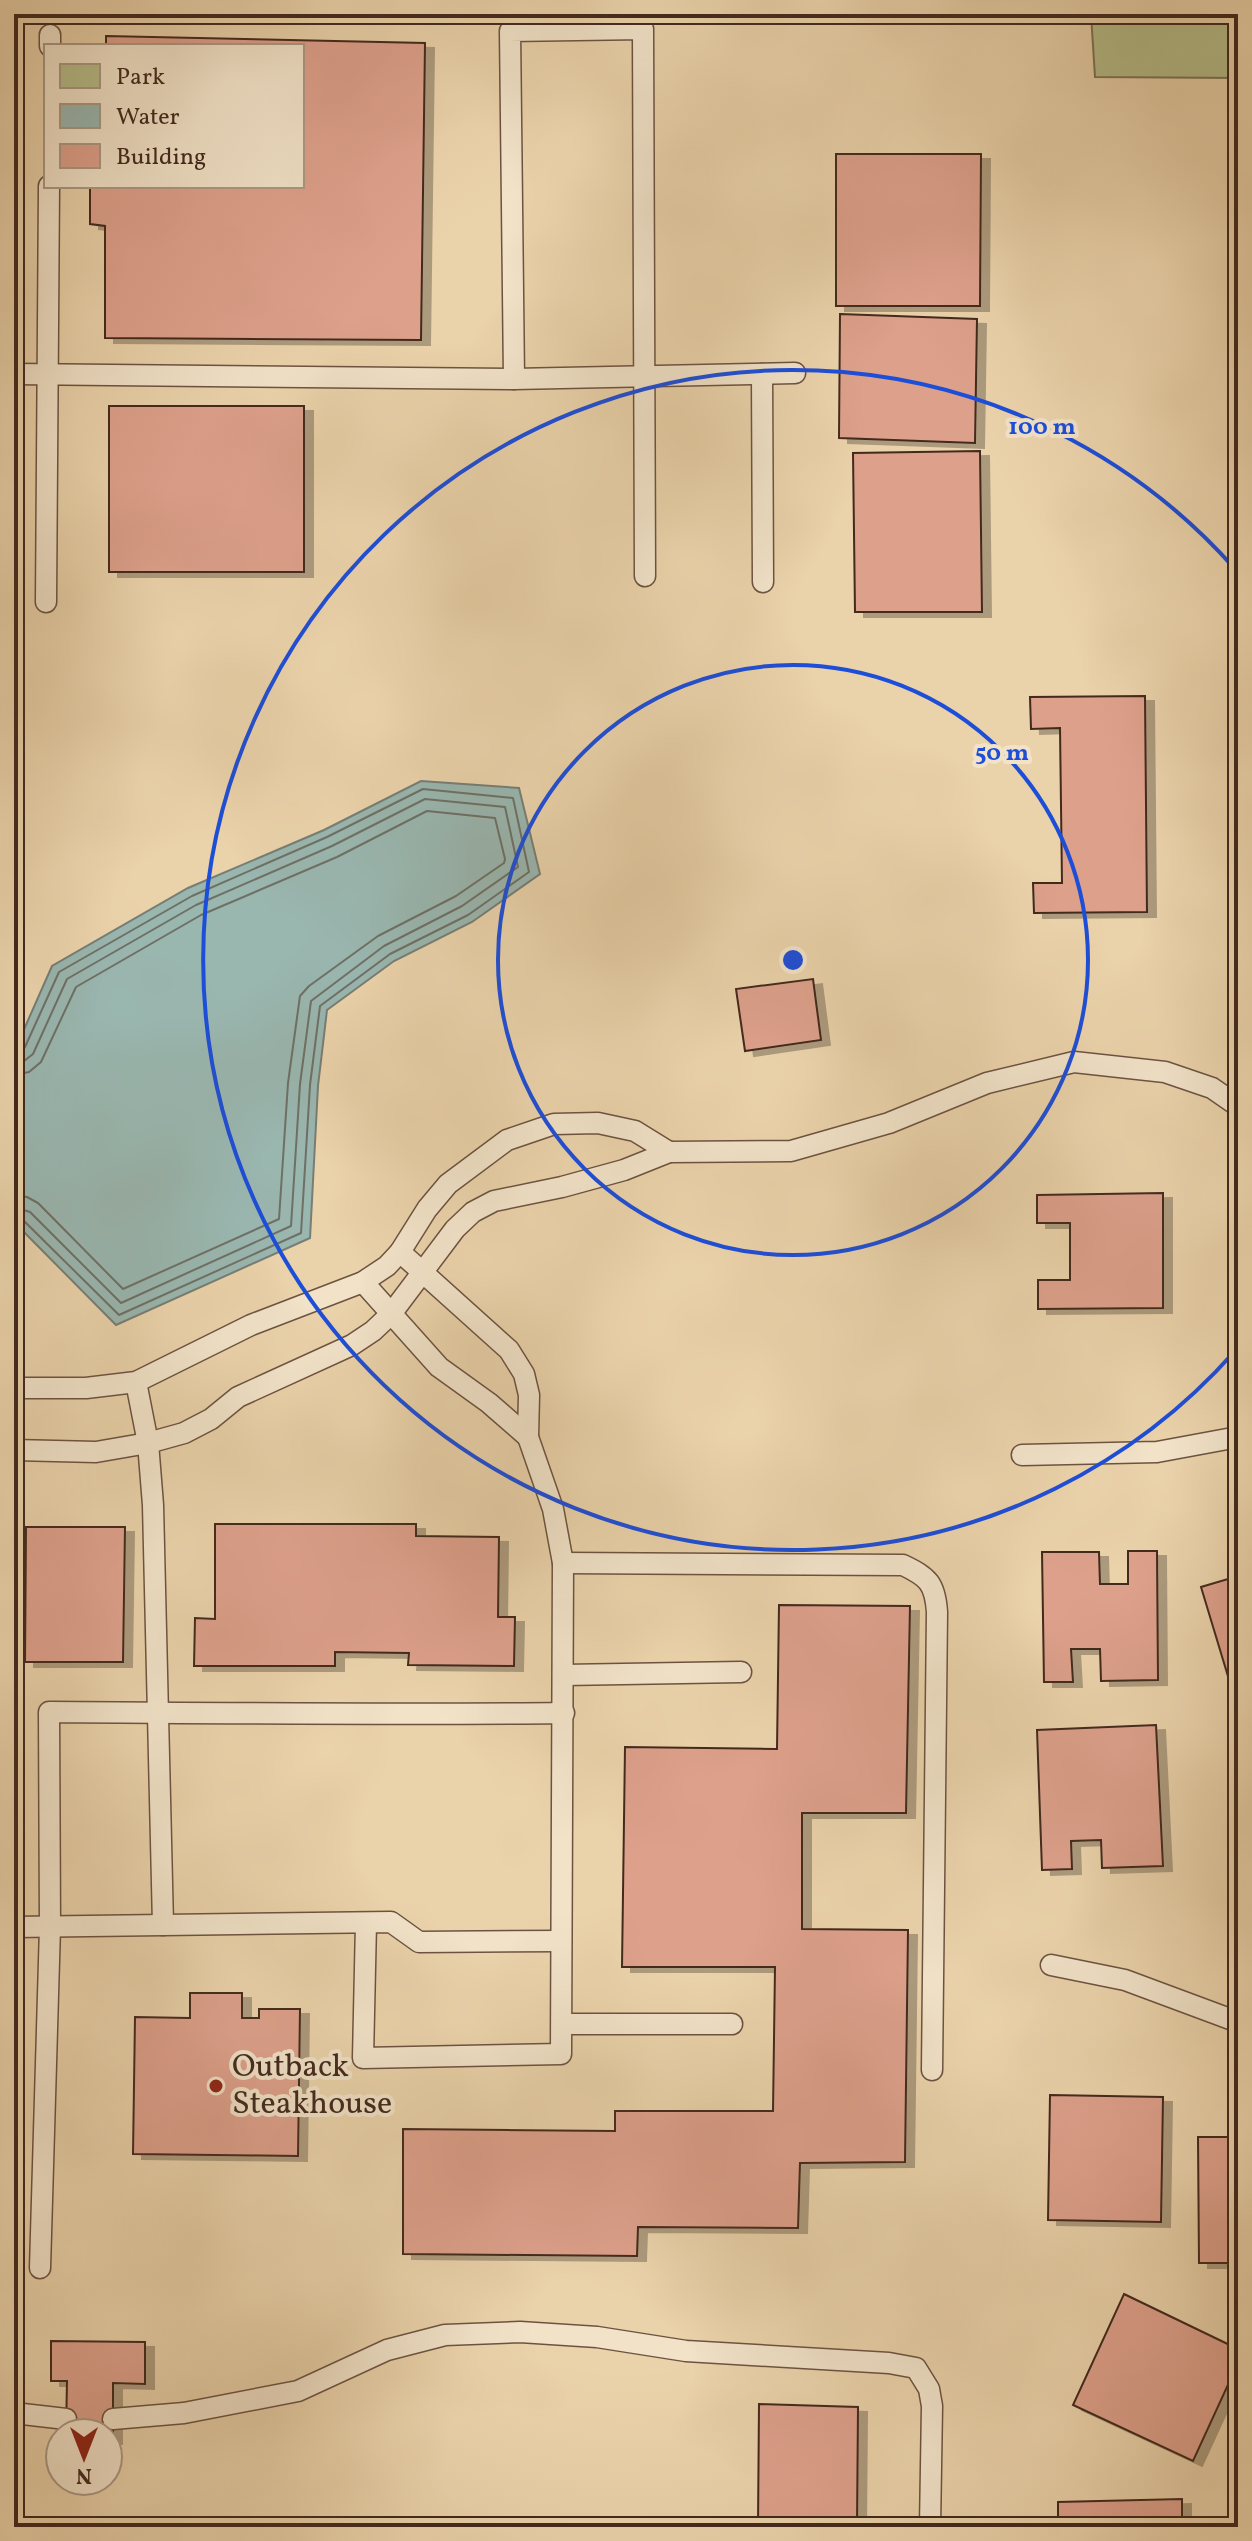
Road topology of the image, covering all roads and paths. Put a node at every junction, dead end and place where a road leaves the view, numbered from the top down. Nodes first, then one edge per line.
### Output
1 (49, 188) edge
2 (795, 373) dead end
3 (14, 374) edge
4 (762, 374) junction
5 (47, 376) junction
6 (645, 376) junction
7 (514, 379) junction
8 (645, 576) dead end
9 (763, 582) dead end
10 (46, 602) dead end
11 (1238, 1106) edge
12 (669, 1152) junction
13 (400, 1252) junction
14 (423, 1271) junction
15 (363, 1282) junction
16 (391, 1314) junction
17 (136, 1382) junction
18 (14, 1388) edge
19 (528, 1437) junction
20 (1238, 1437) edge
21 (148, 1443) junction
22 (14, 1450) edge
23 (1022, 1455) dead end
24 (563, 1563) junction
25 (741, 1672) dead end
26 (564, 1675) junction
27 (159, 1713) junction
28 (564, 1713) junction
29 (366, 1923) junction
30 (163, 1925) junction
31 (14, 1927) edge
32 (50, 1927) junction
33 (561, 1941) junction
34 (1051, 1965) dead end
35 (1238, 2022) edge
36 (562, 2024) junction
37 (732, 2024) dead end
38 (932, 2070) dead end
39 (40, 2268) dead end
40 (14, 2413) edge
41 (49, 2417) edge
42 (124, 2418) edge
43 (930, 2527) edge

1 - 5 lane
2 - 4 lane
3 - 5 lane
4 - 6 lane
4 - 9 lane
5 - 7 lane
5 - 10 lane
6 - 7 lane
6 - 7 lane
6 - 8 lane
11 - 12 lane
12 - 13 lane
12 - 14 lane
13 - 14 lane
13 - 15 lane
14 - 16 lane
14 - 19 lane
15 - 16 lane
15 - 17 lane
16 - 19 lane
16 - 21 lane
17 - 18 lane
17 - 21 lane
19 - 24 lane
20 - 23 lane
21 - 22 lane
21 - 27 lane
24 - 26 lane
24 - 38 lane
25 - 26 lane
26 - 28 lane
27 - 28 lane
27 - 30 lane
27 - 32 lane
28 - 33 lane
29 - 30 lane
29 - 33 lane
29 - 36 lane
30 - 32 lane
31 - 32 lane
32 - 39 lane
33 - 36 lane
34 - 35 lane
36 - 37 lane
40 - 41 lane
42 - 43 lane

